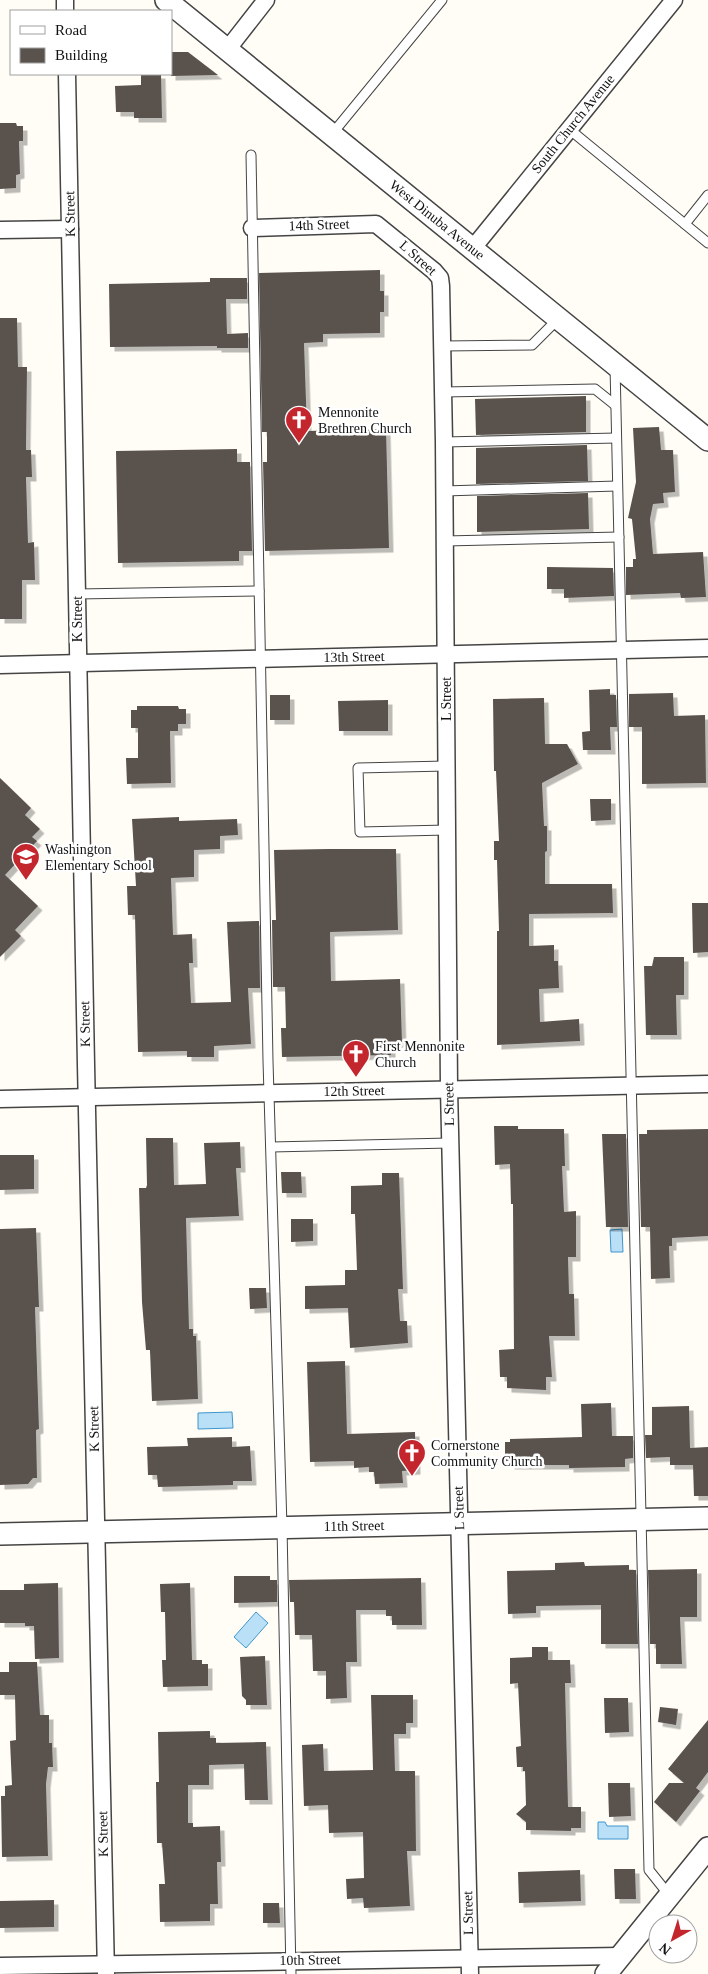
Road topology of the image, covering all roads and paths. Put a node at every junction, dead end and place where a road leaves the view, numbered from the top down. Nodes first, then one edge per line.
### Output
1 (166, 0) edge
2 (266, 0) edge
3 (442, 0) edge
4 (674, 0) edge
5 (227, 50) junction
6 (67, 75) edge
7 (569, 129) junction
8 (332, 134) junction
9 (251, 155) dead end
10 (708, 196) edge
11 (685, 224) junction
12 (252, 228) junction
13 (384, 228) joint
14 (70, 229) junction
15 (0, 230) edge
16 (708, 243) edge
17 (473, 248) junction
18 (558, 319) junction
19 (443, 346) junction
20 (615, 364) junction
21 (443, 392) junction
22 (615, 405) junction
23 (707, 437) edge
24 (616, 438) junction
25 (444, 442) junction
26 (618, 486) junction
27 (444, 491) junction
28 (619, 537) junction
29 (445, 541) junction
30 (259, 591) junction
31 (77, 594) junction
32 (708, 648) edge
33 (621, 650) junction
34 (446, 654) junction
35 (260, 659) junction
36 (77, 662) junction
37 (0, 665) edge
38 (446, 766) junction
39 (447, 830) junction
40 (708, 1084) edge
41 (632, 1085) junction
42 (448, 1089) junction
43 (269, 1093) junction
44 (86, 1097) junction
45 (0, 1098) edge
46 (450, 1143) junction
47 (271, 1147) junction
48 (708, 1518) edge
49 (641, 1520) junction
50 (459, 1524) junction
51 (282, 1527) junction
52 (96, 1532) junction
53 (0, 1534) edge
54 (708, 1848) edge
55 (669, 1896) junction
56 (621, 1956) junction
57 (469, 1957) junction
58 (0, 1966) edge
59 (291, 1967) edge
60 (106, 1969) edge
61 (470, 1974) edge
62 (606, 1974) edge

1 - 5 street, West Dinuba Avenue
2 - 5 street
3 - 8 lane
4 - 7 street, South Church Avenue
5 - 8 street, West Dinuba Avenue
6 - 14 street, K Street
7 - 11 lane
7 - 17 street, South Church Avenue
8 - 17 street, West Dinuba Avenue
9 - 12 lane
10 - 11 lane
11 - 16 lane
12 - 13 street, 14th Street
12 - 30 lane
13 - 19 street, L Street
14 - 15 street
14 - 31 street, K Street
17 - 18 street, West Dinuba Avenue
18 - 19 lane
18 - 20 street, West Dinuba Avenue
19 - 21 street, L Street
20 - 22 lane
20 - 23 street, West Dinuba Avenue
21 - 22 lane
21 - 25 street, L Street
22 - 24 lane
24 - 25 lane
24 - 26 lane
25 - 27 street, L Street
26 - 27 lane
26 - 28 lane
27 - 29 street, L Street
28 - 29 lane
28 - 33 lane
29 - 34 street, L Street
30 - 31 lane
30 - 35 lane
31 - 36 street, K Street
32 - 33 street, 13th Street
33 - 34 street, 13th Street
33 - 41 lane
34 - 35 street, 13th Street
34 - 38 street, L Street
35 - 36 street, 13th Street
35 - 43 lane
36 - 37 street, 13th Street
36 - 44 street, K Street
38 - 39 street, L Street
38 - 39 lane
39 - 42 street, L Street
40 - 41 street, 12th Street
41 - 42 street, 12th Street
41 - 49 lane
42 - 43 street, 12th Street
42 - 46 street, L Street
43 - 44 street, 12th Street
43 - 47 lane
44 - 45 street, 12th Street
44 - 52 street, K Street
46 - 47 lane
46 - 50 street, L Street
47 - 51 lane
48 - 49 street, 11th Street
49 - 50 street, 11th Street
49 - 55 lane
50 - 51 street, 11th Street
50 - 57 street, L Street
51 - 52 street, 11th Street
51 - 59 lane
52 - 53 street, 11th Street
52 - 60 street, K Street
54 - 55 street
55 - 56 street
56 - 57 street, 10th Street
56 - 62 street
57 - 59 street, 10th Street
57 - 61 street, L Street
58 - 60 street, 10th Street
59 - 60 street, 10th Street

